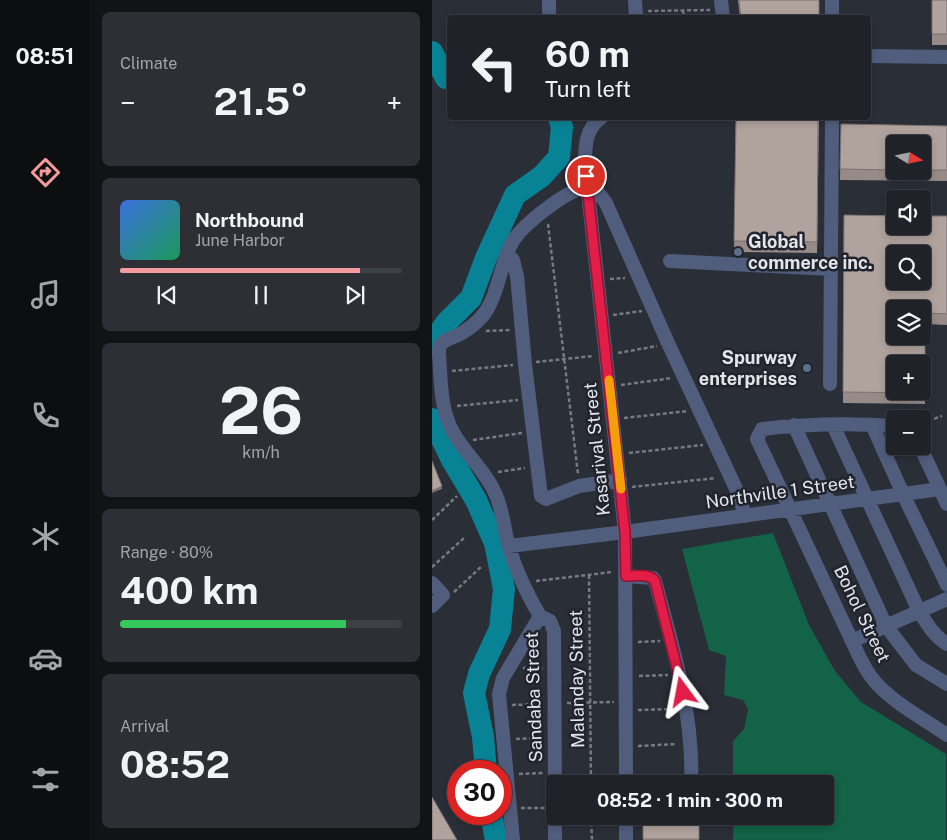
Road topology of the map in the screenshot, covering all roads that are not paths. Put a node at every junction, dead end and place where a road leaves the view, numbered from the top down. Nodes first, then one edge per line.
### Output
1 (549, 0) edge
2 (832, 0) edge
3 (549, 15) edge
4 (832, 15) edge
5 (871, 56) edge
6 (946, 57) edge
7 (596, 120) edge
8 (832, 120) edge
9 (587, 187) junction
10 (507, 254) junction
11 (670, 261) dead end
12 (831, 269) junction
13 (830, 384) dead end
14 (794, 425) junction
15 (833, 425) junction
16 (872, 425) junction
17 (886, 426) edge
18 (924, 455) edge
19 (620, 484) junction
20 (940, 488) junction
21 (903, 494) junction
22 (868, 499) junction
23 (829, 504) junction
24 (946, 504) edge
25 (790, 509) junction
26 (745, 516) junction
27 (625, 532) junction
28 (509, 546) junction
29 (626, 573) junction
30 (432, 583) edge
31 (946, 585) edge
32 (946, 599) edge
33 (432, 606) edge
34 (920, 611) junction
35 (540, 616) junction
36 (886, 626) junction
37 (852, 641) junction
38 (946, 644) edge
39 (946, 684) edge
40 (946, 735) edge
41 (555, 775) edge
42 (626, 775) edge
43 (691, 775) edge
44 (555, 825) edge
45 (626, 825) edge
46 (513, 840) edge
47 (555, 840) edge
48 (626, 840) edge

1 - 3 street
2 - 4 street
5 - 6 street
7 - 9 street, Kasarival Street
8 - 12 street
9 - 10 street
9 - 19 street, Kasarival Street
9 - 26 street
10 - 19 street
10 - 28 street
11 - 12 street
12 - 13 street
14 - 15 street
14 - 23 street
14 - 25 street, Bohol Street
15 - 16 street
15 - 22 street
16 - 17 street
16 - 21 street
18 - 20 street
19 - 27 street, Kasarival Street
20 - 21 street, Northville 1 Street
20 - 24 street
21 - 22 street, Northville 1 Street
21 - 31 street
22 - 23 street, Northville 1 Street
22 - 34 street
23 - 25 street, Northville 1 Street
23 - 36 street
25 - 26 street, Northville 1 Street
25 - 37 street, Bohol Street
26 - 27 street, Northville 1 Street
27 - 28 street, Northville 1 Street
27 - 29 street, Kasarival Street
28 - 35 street
29 - 42 street, Kasarival Street
29 - 43 street
30 - 33 street
32 - 34 street
34 - 36 street
34 - 38 street
35 - 41 street, Sandaba Street
35 - 46 street
36 - 37 street
36 - 39 street
37 - 40 street, Bohol Street
44 - 47 street
45 - 48 street

